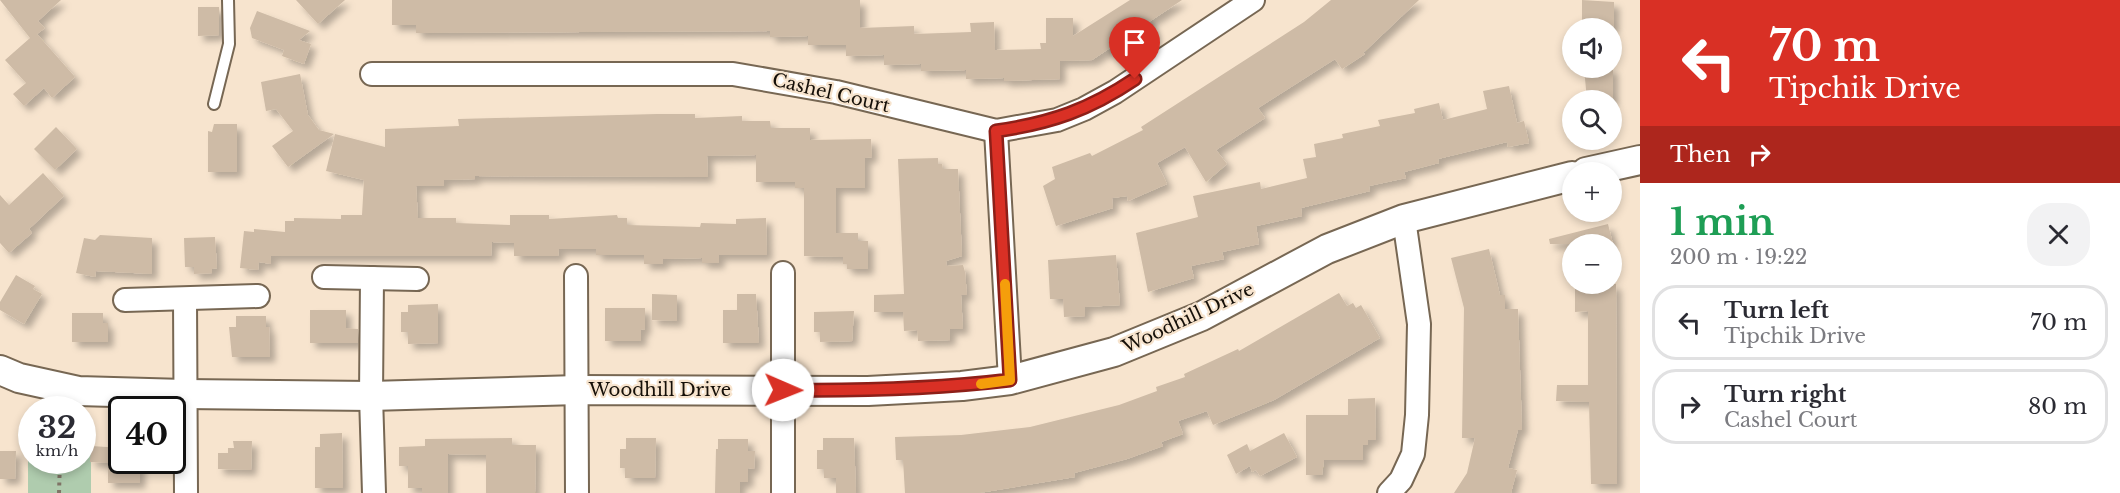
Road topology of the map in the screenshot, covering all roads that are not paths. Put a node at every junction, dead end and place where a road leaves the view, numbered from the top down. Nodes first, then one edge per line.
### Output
1 (228, 0) edge
2 (1253, 0) edge
3 (372, 74) dead end
4 (214, 104) dead end
5 (996, 131) junction
6 (1640, 160) edge
7 (1622, 164) edge
8 (1562, 179) edge
9 (1404, 219) junction
10 (783, 273) dead end
11 (576, 276) dead end
12 (324, 278) dead end
13 (372, 278) junction
14 (417, 279) dead end
15 (258, 296) dead end
16 (185, 298) junction
17 (125, 300) dead end
18 (0, 370) edge
19 (1010, 380) junction
20 (578, 390) junction
21 (783, 390) junction
22 (184, 394) junction
23 (371, 396) junction
24 (186, 493) edge
25 (374, 493) edge
26 (577, 493) edge
27 (783, 493) edge
28 (1389, 493) edge

1 - 4 lane
2 - 5 street, Cashel Court
3 - 5 street, Cashel Court
5 - 19 street
6 - 7 street
8 - 9 street, Woodhill Drive
9 - 19 street, Woodhill Drive
9 - 28 street
10 - 21 street
11 - 20 street
12 - 13 street
13 - 14 street
13 - 23 street
15 - 16 street
16 - 17 street
16 - 22 street
18 - 22 street, Woodhill Drive
19 - 21 street, Woodhill Drive
20 - 21 street, Woodhill Drive
20 - 23 street, Woodhill Drive
20 - 26 street
21 - 27 street
22 - 23 street, Woodhill Drive
22 - 24 street
23 - 25 street

